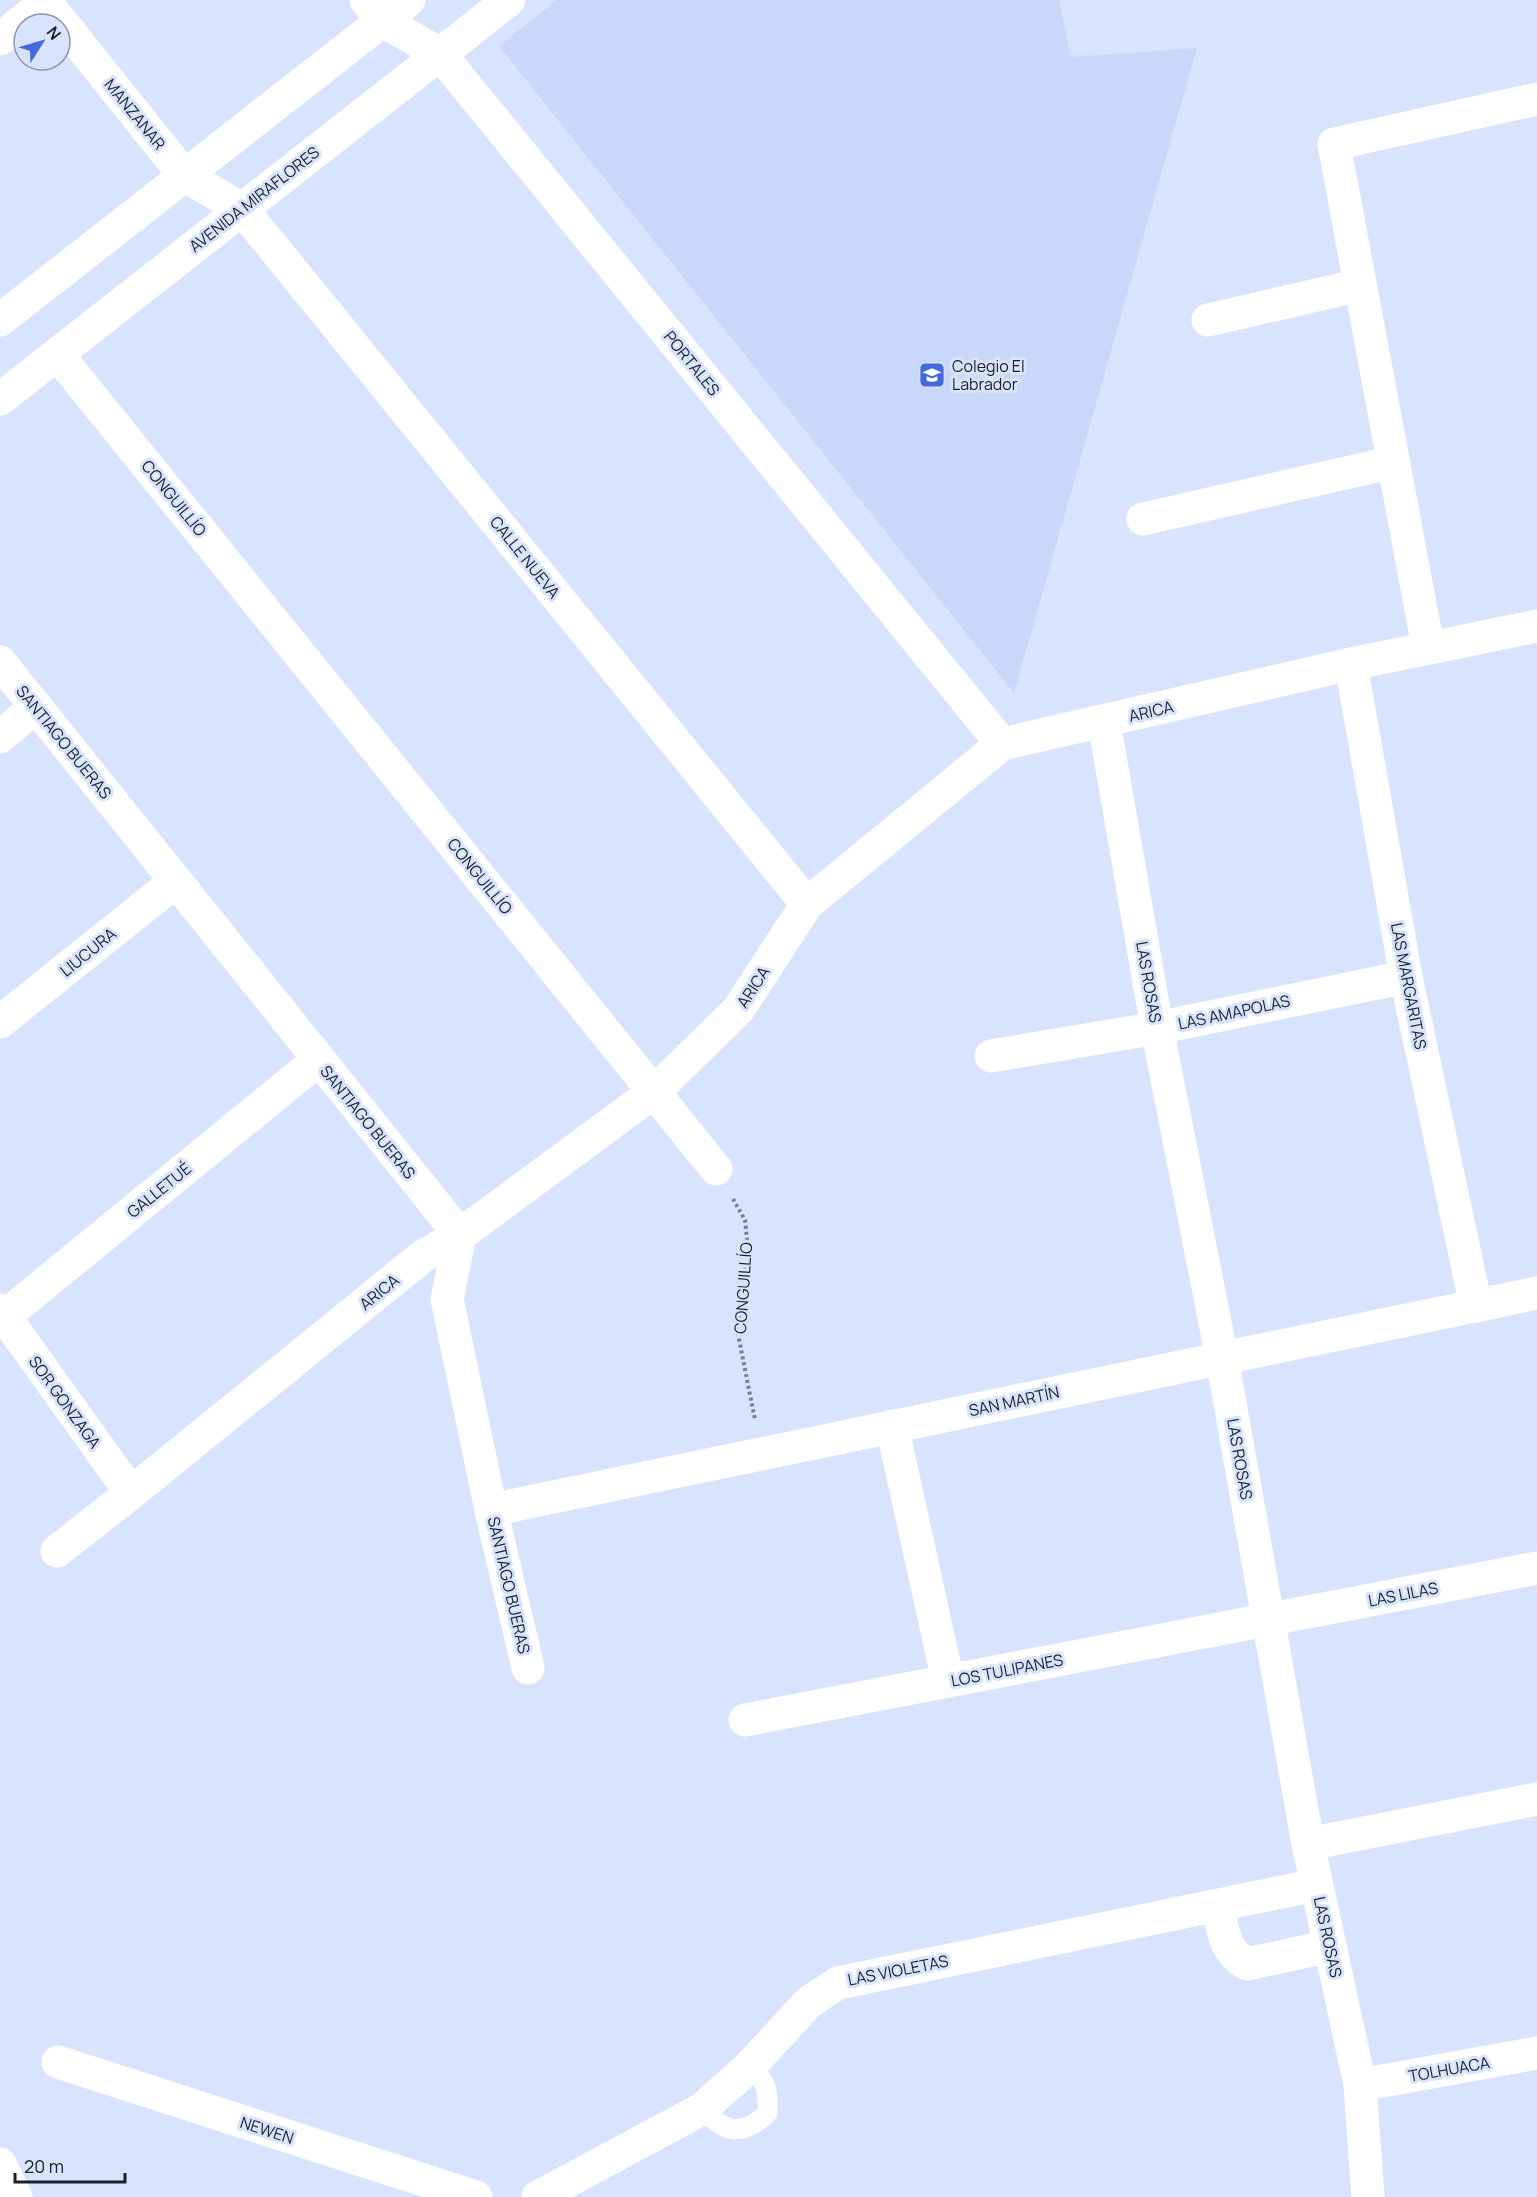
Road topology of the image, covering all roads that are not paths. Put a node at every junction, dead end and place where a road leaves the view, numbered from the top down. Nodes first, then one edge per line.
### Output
1 (409, 0) edge
2 (509, 0) edge
3 (46, 1) edge
4 (374, 10) edge
5 (0, 39) edge
6 (440, 54) junction
7 (1537, 99) edge
8 (184, 175) junction
9 (242, 209) junction
10 (1360, 285) junction
11 (0, 320) edge
12 (1208, 320) dead end
13 (57, 354) junction
14 (0, 399) edge
15 (1394, 462) junction
16 (1143, 519) dead end
17 (1537, 626) edge
18 (1428, 647) junction
19 (0, 662) edge
20 (1350, 664) junction
21 (35, 707) junction
22 (1104, 722) junction
23 (0, 736) edge
24 (1002, 744) junction
25 (176, 881) junction
26 (807, 904) junction
27 (1406, 977) junction
28 (0, 1022) edge
29 (1157, 1028) junction
30 (991, 1056) dead end
31 (318, 1060) junction
32 (655, 1091) junction
33 (716, 1169) road end
34 (460, 1235) junction
35 (1537, 1293) edge
36 (1476, 1306) junction
37 (1, 1316) edge
38 (1222, 1358) junction
39 (892, 1426) junction
40 (131, 1493) junction
41 (491, 1510) junction
42 (57, 1551) dead end
43 (1537, 1568) edge
44 (1268, 1620) junction
45 (528, 1668) dead end
46 (948, 1681) junction
47 (745, 1720) dead end
48 (1537, 1799) edge
49 (1308, 1844) junction
50 (1316, 1886) junction
51 (1218, 1906) junction
52 (1330, 1946) junction
53 (1537, 2053) edge
54 (58, 2062) dead end
55 (750, 2066) junction
56 (1360, 2085) junction
57 (702, 2109) junction
58 (0, 2164) edge
59 (16, 2197) edge
60 (476, 2197) edge
61 (538, 2197) edge
62 (1368, 2197) edge

1 - 4 street
2 - 6 street, AVENIDA MIRAFLORES
3 - 5 street
3 - 8 street, MANZANAR
4 - 6 street, PORTALES
4 - 8 street
6 - 9 street, AVENIDA MIRAFLORES
6 - 24 street, PORTALES
7 - 10 street
8 - 9 street, MANZANAR
8 - 11 street
9 - 13 street, AVENIDA MIRAFLORES
9 - 26 street, CALLE NUEVA
10 - 12 street
10 - 15 street
13 - 14 street, AVENIDA MIRAFLORES
13 - 32 street, CONGUILLÍO
15 - 16 street
15 - 18 street
17 - 18 street, ARICA
18 - 20 street, ARICA
19 - 21 street, SANTIAGO BUERAS
20 - 22 street, ARICA
20 - 27 street, LAS MARGARITAS
21 - 23 street
21 - 25 street, SANTIAGO BUERAS
22 - 24 street, ARICA
22 - 29 street, LAS ROSAS
24 - 26 street, ARICA
25 - 28 street, LIUCURA
25 - 31 street, SANTIAGO BUERAS
26 - 32 street, ARICA
27 - 29 street, LAS AMAPOLAS
27 - 36 street, LAS MARGARITAS
29 - 30 street, LAS AMAPOLAS
29 - 38 street, LAS ROSAS
31 - 34 street, SANTIAGO BUERAS
31 - 37 street, GALLETUÉ
32 - 33 street, CONGUILLÍO
32 - 34 street, ARICA
34 - 40 street, ARICA
34 - 41 street, SANTIAGO BUERAS
35 - 36 street, SAN MARTÍN
36 - 38 street, SAN MARTÍN
37 - 40 street, SOR GONZAGA
38 - 39 street, SAN MARTÍN
38 - 44 street, LAS ROSAS
39 - 41 street, SAN MARTÍN
39 - 46 street
40 - 42 street, ARICA
41 - 45 street, SANTIAGO BUERAS
43 - 44 street, LAS LILAS
44 - 46 street, LOS TULIPANES
44 - 49 street, LAS ROSAS
46 - 47 street, LOS TULIPANES
48 - 49 street
49 - 50 street, LAS ROSAS
50 - 51 street, LAS VIOLETAS
50 - 52 street, LAS ROSAS
51 - 52 street
51 - 55 street, LAS VIOLETAS
52 - 56 street, LAS ROSAS
53 - 56 street, TOLHUACA
54 - 60 street, NEWEN
55 - 57 street, LAS VIOLETAS
55 - 57 lane
56 - 62 street, LAS ROSAS
57 - 61 street, LAS VIOLETAS
58 - 59 street

